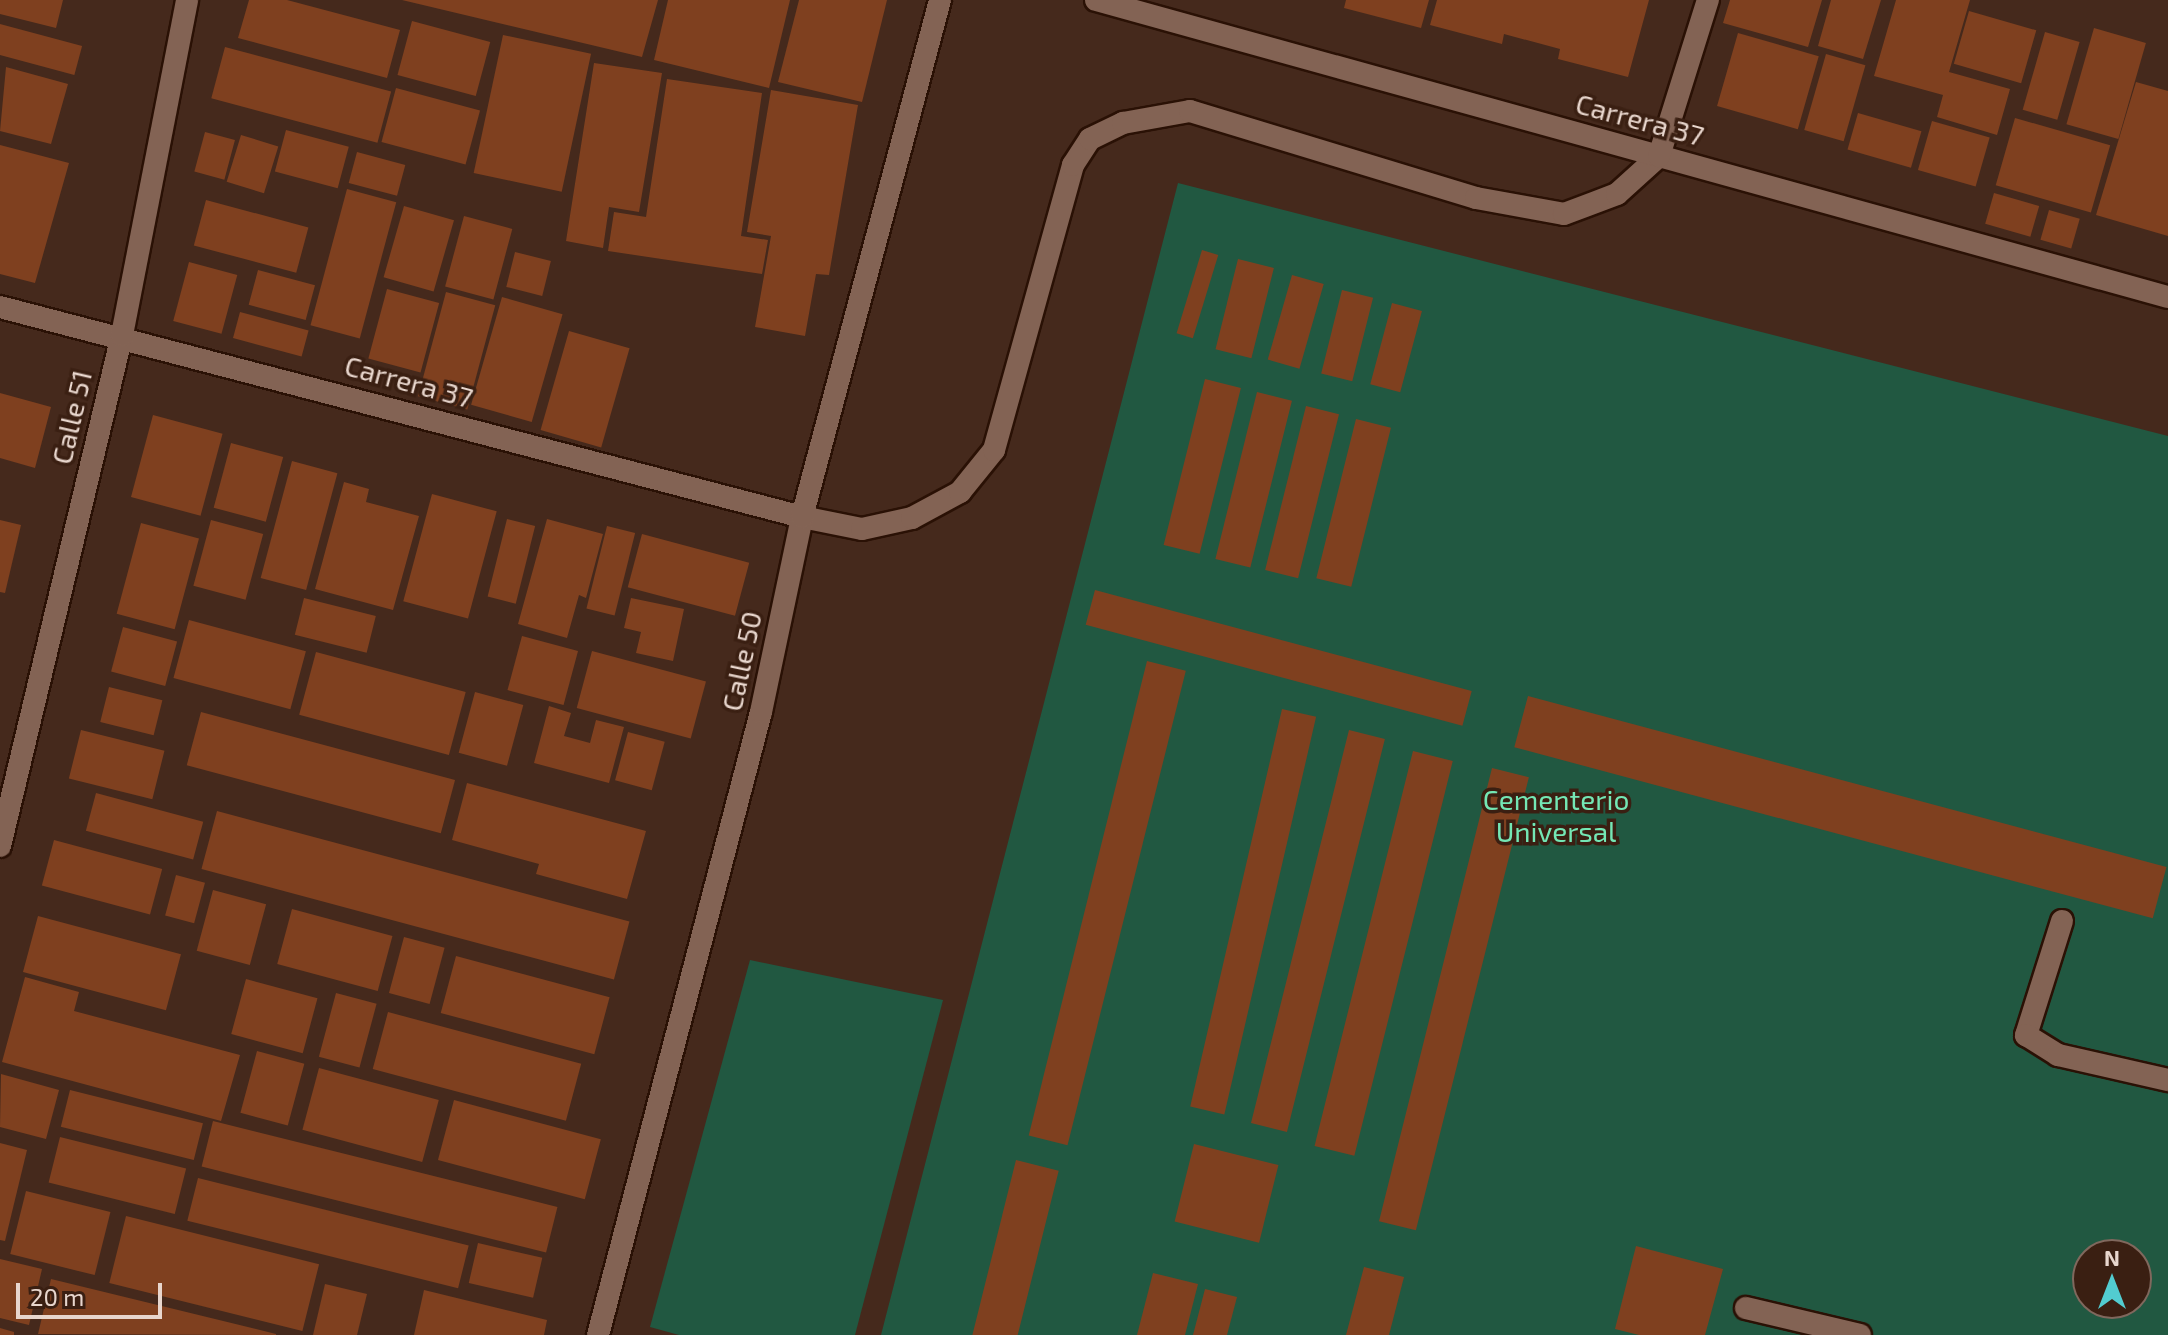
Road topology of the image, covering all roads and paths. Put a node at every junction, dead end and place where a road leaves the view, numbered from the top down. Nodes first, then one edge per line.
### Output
1 (187, 0) edge
2 (940, 0) edge
3 (1096, 0) edge
4 (1708, 0) edge
5 (1659, 156) junction
6 (2168, 297) edge
7 (0, 307) edge
8 (122, 335) junction
9 (802, 517) junction
10 (0, 846) edge
11 (2062, 921) dead end
12 (2168, 1080) edge
13 (1746, 1308) dead end
14 (598, 1335) edge
15 (1860, 1335) edge

1 - 8 street, Calle 51
2 - 9 street, Calle 50
3 - 5 street, Carrera 37
4 - 5 street
5 - 6 street, Carrera 37
5 - 9 street, Carrera 37
7 - 8 street, Carrera 37
8 - 9 street, Carrera 37
8 - 10 street, Calle 51
9 - 14 street, Calle 50
11 - 12 street
13 - 15 street

